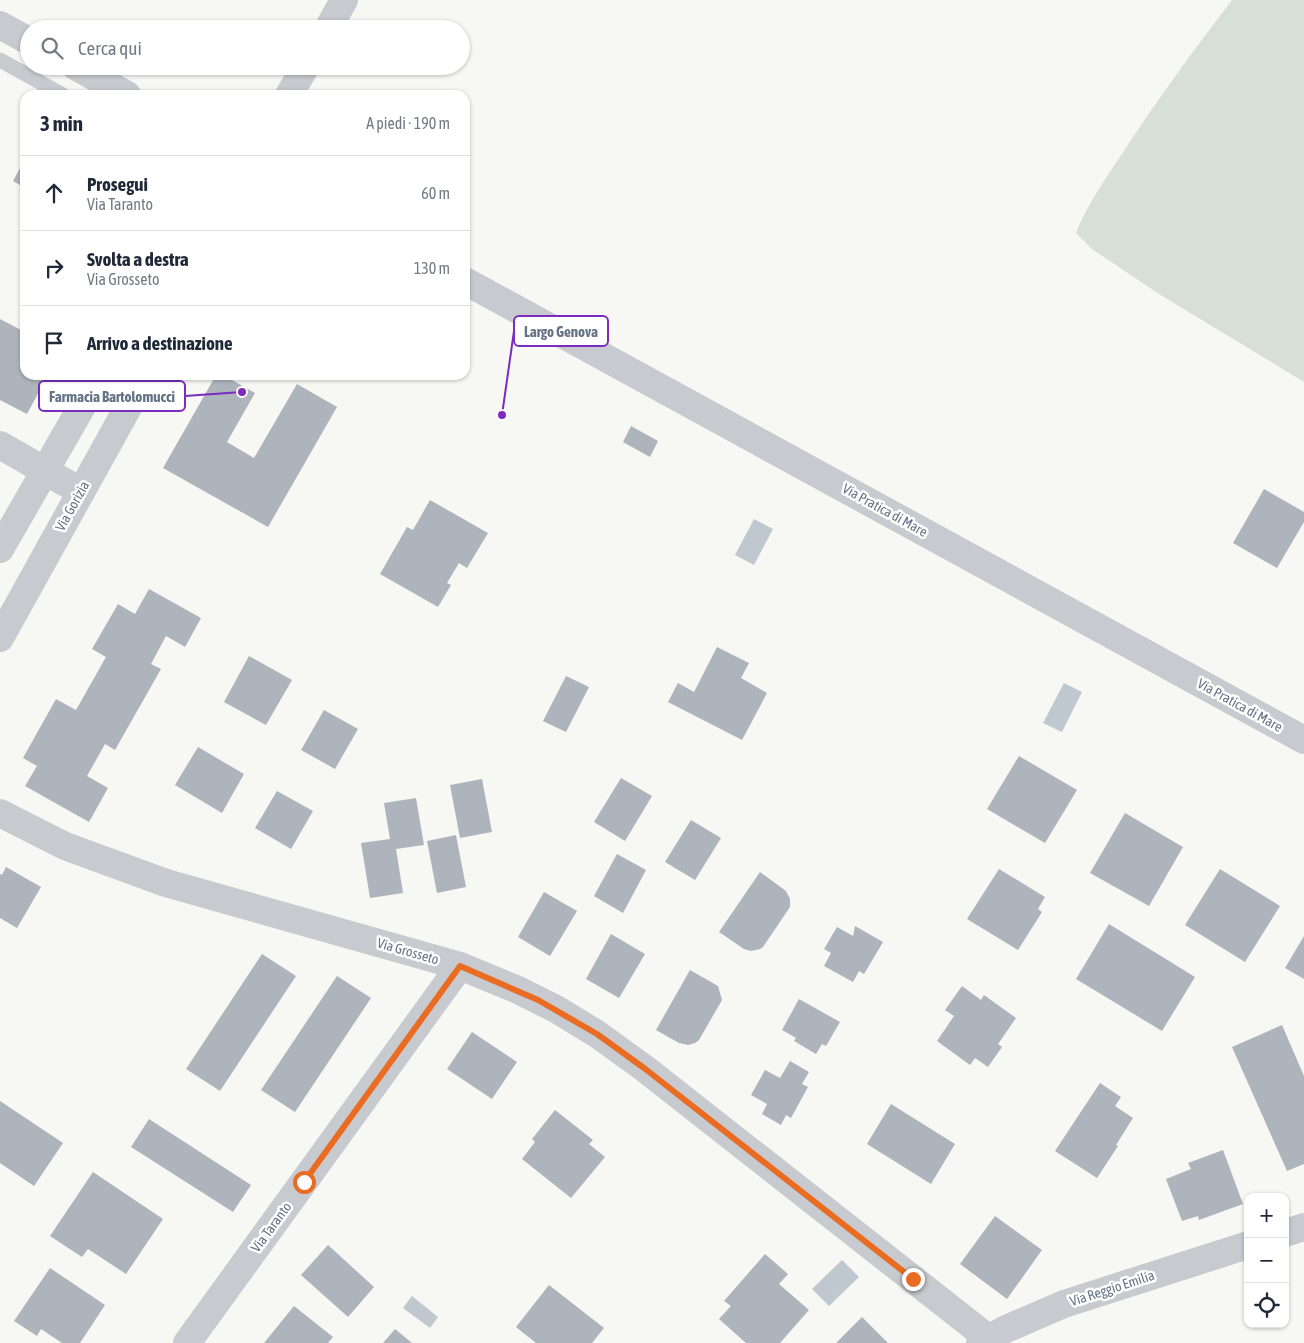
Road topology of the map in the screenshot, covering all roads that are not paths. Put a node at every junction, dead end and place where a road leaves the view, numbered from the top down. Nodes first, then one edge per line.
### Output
1 (344, 0) edge
2 (333, 20) edge
3 (0, 25) edge
4 (20, 36) edge
5 (0, 60) edge
6 (20, 71) edge
7 (27, 75) edge
8 (91, 75) edge
9 (300, 75) edge
10 (54, 90) edge
11 (118, 90) edge
12 (291, 90) edge
13 (470, 284) edge
14 (97, 380) edge
15 (143, 380) edge
16 (0, 445) edge
17 (45, 471) junction
18 (80, 491) junction
19 (0, 549) edge
20 (0, 638) edge
21 (1304, 740) edge
22 (0, 812) edge
23 (460, 966) junction
24 (1304, 1227) edge
25 (1289, 1232) edge
26 (1244, 1246) edge
27 (984, 1341) edge
28 (187, 1343) edge

1 - 2 street
3 - 4 street
5 - 6 lane
7 - 10 lane
8 - 11 street
9 - 12 street
13 - 21 street, Via Pratica di Mare
14 - 17 street
15 - 18 street, Via Gorizia
16 - 17 street
17 - 18 street
17 - 19 street
18 - 20 street, Via Gorizia
22 - 23 street, Via Grosseto
23 - 27 street, Via Grosseto
23 - 28 street, Via Taranto
24 - 25 street
26 - 27 street, Via Reggio Emilia

